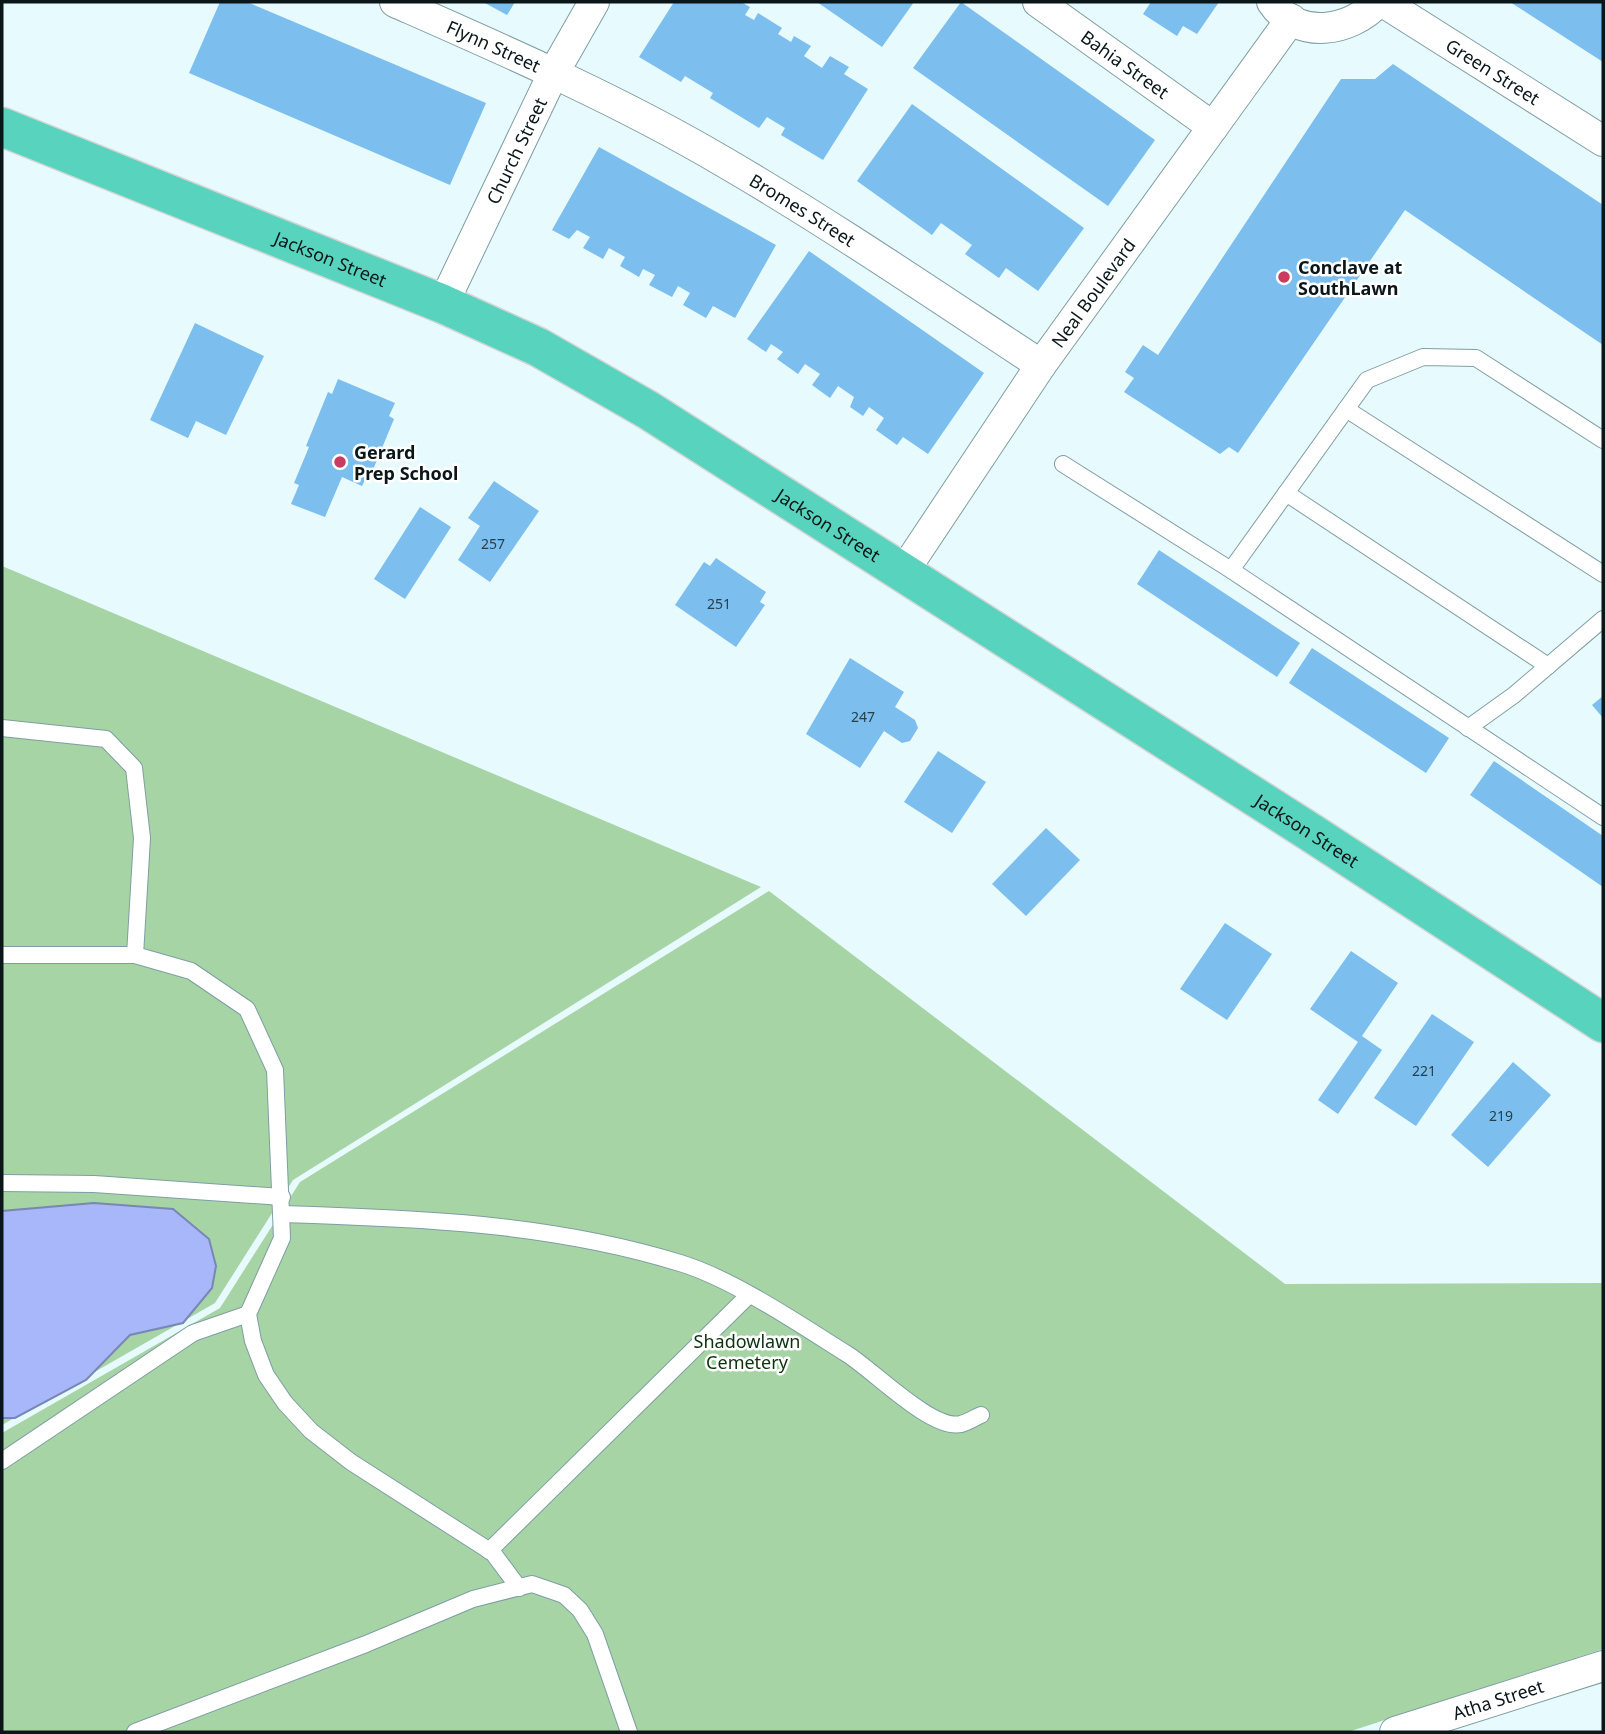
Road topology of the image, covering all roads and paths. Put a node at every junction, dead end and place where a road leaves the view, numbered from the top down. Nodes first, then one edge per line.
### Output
1 (395, 2) edge
2 (594, 2) edge
3 (1038, 2) edge
4 (1381, 2) edge
5 (1281, 11) edge
6 (553, 74) junction
7 (2, 127) edge
8 (1213, 127) junction
9 (1603, 141) edge
10 (443, 304) junction
11 (1041, 365) junction
12 (1346, 409) junction
13 (1603, 440) edge
14 (1063, 464) dead end
15 (1286, 494) junction
16 (1231, 570) junction
17 (902, 574) junction
18 (1603, 574) edge
19 (1603, 619) edge
20 (1548, 666) junction
21 (2, 728) edge
22 (1468, 728) junction
23 (1603, 817) edge
24 (2, 955) edge
25 (135, 955) junction
26 (1603, 1023) edge
27 (2, 1183) edge
28 (282, 1197) junction
29 (282, 1214) junction
30 (748, 1296) junction
31 (248, 1314) junction
32 (981, 1415) dead end
33 (2, 1461) edge
34 (489, 1551) junction
35 (519, 1588) junction
36 (1603, 1666) edge
37 (135, 1732) edge
38 (629, 1732) edge
39 (1395, 1732) edge

1 - 6 street, Flynn Street
2 - 6 street, Church Street
3 - 8 street, Bahia Street
4 - 5 street
4 - 9 street, Green Street
5 - 8 street, Neal Boulevard
6 - 10 street, Church Street
6 - 11 street, Bromes Street
7 - 10 highway, Jackson Street
8 - 11 street, Neal Boulevard
10 - 17 highway, Jackson Street
11 - 17 street, Neal Boulevard
12 - 13 lane
12 - 15 lane
12 - 18 lane
14 - 16 lane
15 - 16 lane
15 - 20 lane
16 - 22 lane
17 - 26 highway, Jackson Street
19 - 20 lane
20 - 22 lane
21 - 25 lane
22 - 23 lane
24 - 25 lane
25 - 28 lane
27 - 28 lane
28 - 29 lane
29 - 30 lane
29 - 31 lane
30 - 32 lane
30 - 34 lane
31 - 33 lane
31 - 34 lane
34 - 35 lane
35 - 37 lane
35 - 38 lane
36 - 39 street, Atha Street

